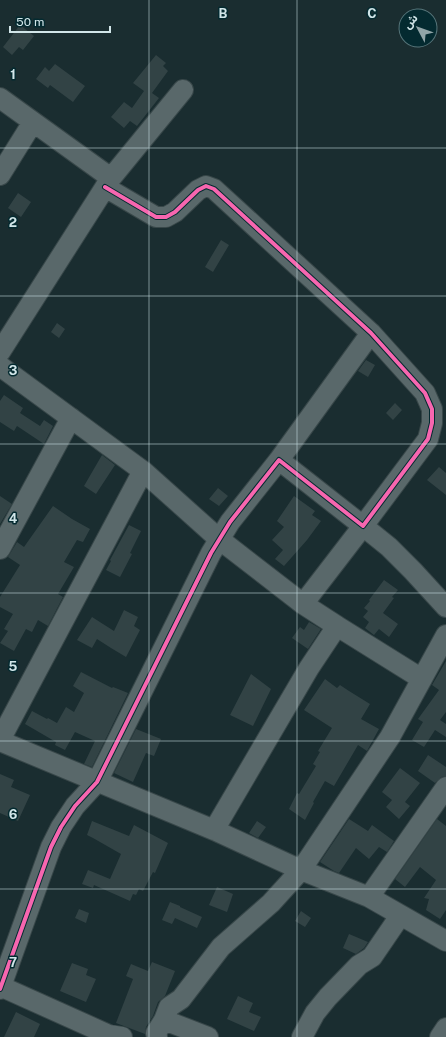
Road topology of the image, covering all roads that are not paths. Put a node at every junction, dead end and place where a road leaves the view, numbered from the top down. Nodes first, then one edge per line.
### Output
1 (183, 90) dead end
2 (0, 98) edge
3 (33, 122) junction
4 (0, 174) edge
5 (108, 183) junction
6 (371, 333) junction
7 (0, 352) edge
8 (0, 366) edge
9 (71, 418) junction
10 (279, 460) junction
11 (143, 472) junction
12 (363, 526) junction
13 (219, 539) junction
14 (0, 549) edge
15 (303, 604) junction
16 (446, 607) edge
17 (337, 626) junction
18 (446, 635) edge
19 (422, 679) junction
20 (0, 741) edge
21 (97, 782) junction
22 (446, 787) edge
23 (214, 830) junction
24 (301, 870) junction
25 (369, 897) junction
26 (400, 916) junction
27 (445, 939) edge
28 (0, 988) edge
29 (161, 1028) edge
30 (446, 1028) edge
31 (122, 1037) edge
32 (208, 1037) edge
33 (302, 1037) edge
34 (440, 1037) edge

1 - 5 street
2 - 3 street
3 - 4 street
3 - 5 street
5 - 6 street
5 - 7 street
6 - 10 street
6 - 12 street
8 - 9 street
9 - 11 street
9 - 14 street
10 - 12 street
10 - 13 street
11 - 13 street
11 - 20 street
12 - 15 street
12 - 16 street
13 - 15 street
13 - 21 street
15 - 17 street
17 - 19 street
17 - 23 street
18 - 19 street
19 - 24 street
20 - 21 street
21 - 23 street
21 - 28 street
22 - 25 street
23 - 24 street
24 - 25 street
24 - 29 street
25 - 26 street
26 - 27 street
26 - 33 street
28 - 31 street
29 - 32 street
30 - 34 street

